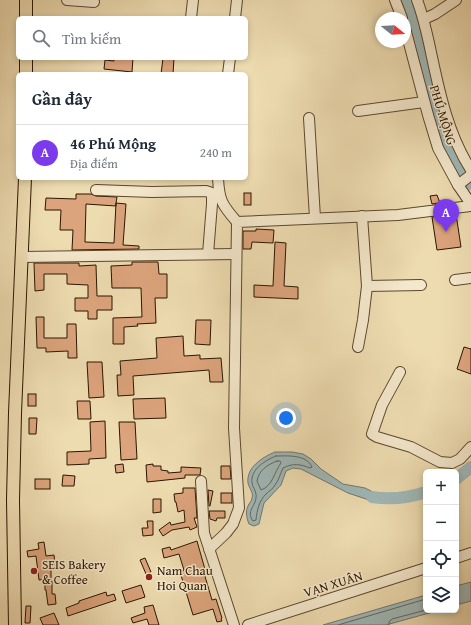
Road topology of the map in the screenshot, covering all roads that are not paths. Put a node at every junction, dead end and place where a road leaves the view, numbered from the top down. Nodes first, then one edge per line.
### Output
1 (26, 0) edge
2 (67, 0) edge
3 (193, 0) edge
4 (237, 0) edge
5 (395, 0) edge
6 (417, 0) edge
7 (456, 0) edge
8 (94, 2) dead end
9 (400, 12) edge
10 (26, 16) edge
11 (191, 16) edge
12 (235, 16) edge
13 (424, 19) junction
14 (410, 48) edge
15 (26, 60) edge
16 (230, 60) edge
17 (26, 72) edge
18 (228, 72) edge
19 (424, 102) junction
20 (358, 112) dead end
21 (309, 118) dead end
22 (466, 177) edge
23 (25, 180) edge
24 (218, 180) edge
25 (96, 190) dead end
26 (471, 205) edge
27 (362, 216) junction
28 (315, 218) junction
29 (237, 222) junction
30 (208, 254) junction
31 (236, 254) junction
32 (22, 257) junction
33 (471, 278) edge
34 (455, 280) dead end
35 (421, 285) dead end
36 (367, 286) junction
37 (358, 347) dead end
38 (400, 372) dead end
39 (471, 447) edge
40 (201, 482) dead end
41 (209, 549) junction
42 (471, 553) edge
43 (459, 557) edge
44 (423, 569) edge
45 (15, 625) edge
46 (234, 625) edge
47 (248, 625) edge

1 - 10 main road
2 - 8 street
3 - 11 street
4 - 12 street
5 - 9 street
6 - 13 street
7 - 13 street
13 - 22 street
14 - 19 street, PHÚ MỘNG
15 - 17 main road
16 - 18 street
19 - 20 street
19 - 22 street, PHÚ MỘNG
21 - 28 street
22 - 26 street, PHÚ MỘNG
23 - 32 main road
24 - 29 street
25 - 30 street
26 - 27 street
27 - 28 street
27 - 36 street
28 - 29 street
29 - 31 street
30 - 31 street
30 - 32 street
31 - 41 street
32 - 45 main road
33 - 34 street
35 - 36 street
36 - 37 street
38 - 39 street
40 - 41 street
41 - 46 street
42 - 43 street
44 - 47 street, VẠN XUÂN

